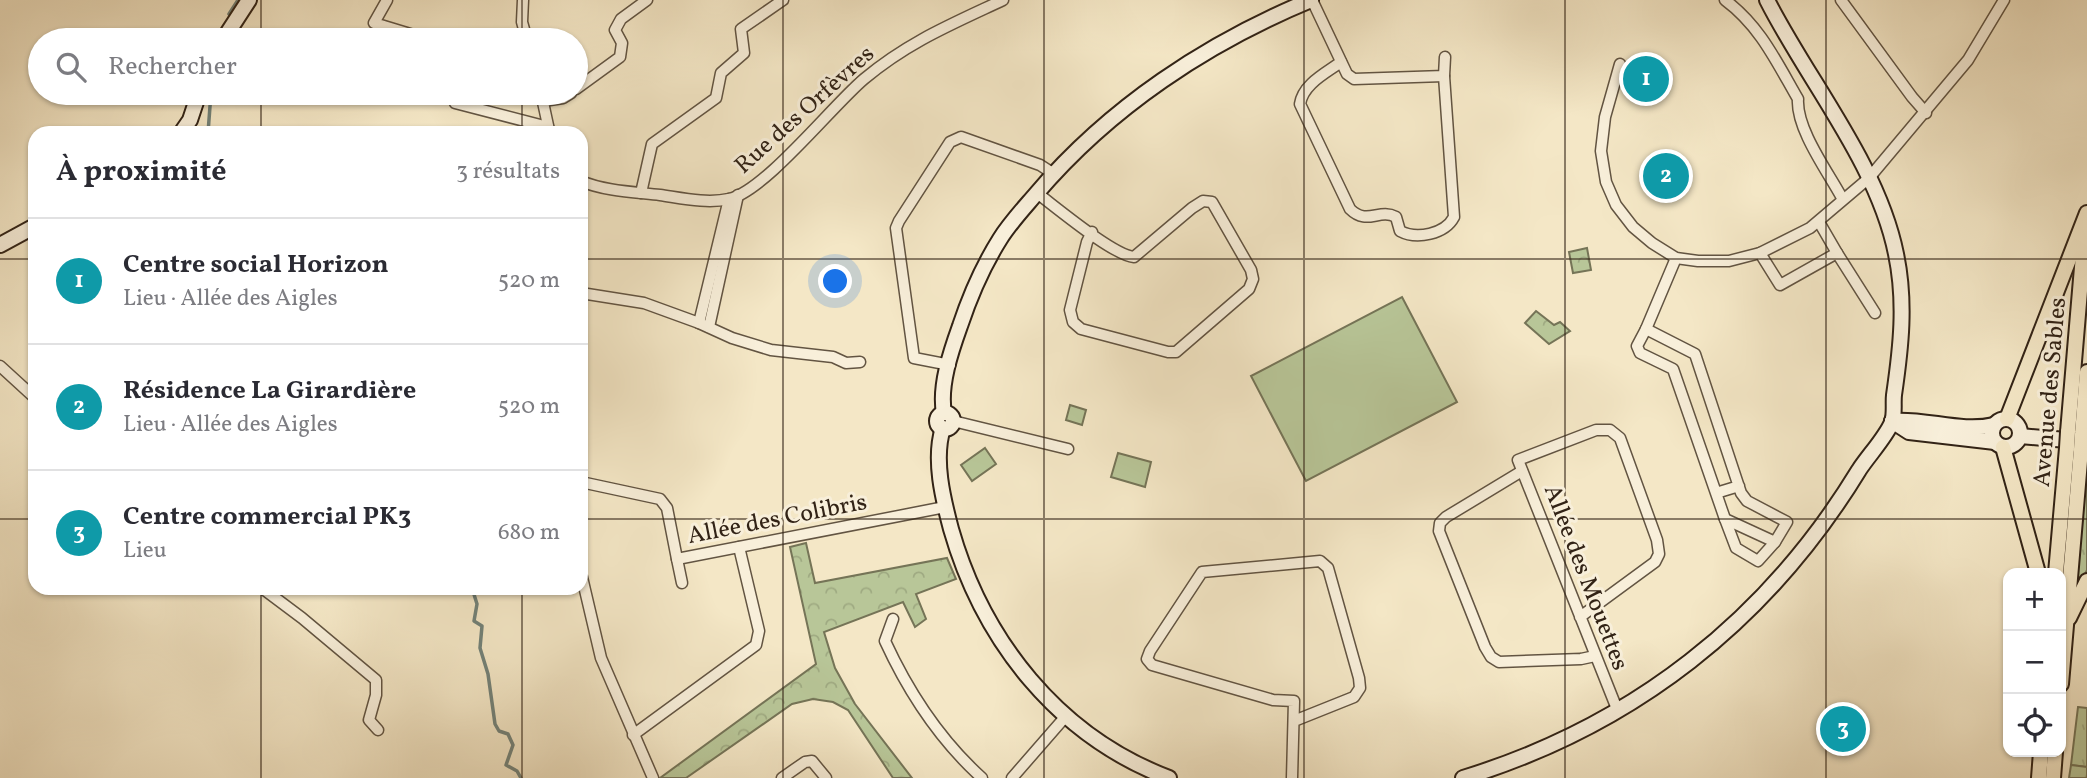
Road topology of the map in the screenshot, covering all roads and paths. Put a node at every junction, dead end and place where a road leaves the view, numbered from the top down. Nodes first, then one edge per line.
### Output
1 (249, 0) edge
2 (387, 0) edge
3 (523, 0) edge
4 (647, 0) edge
5 (783, 0) edge
6 (1003, 0) edge
7 (1312, 0) edge
8 (1725, 0) edge
9 (1760, 0) edge
10 (1841, 0) edge
11 (2004, 0) edge
12 (1770, 6) edge
13 (231, 28) edge
14 (390, 28) edge
15 (524, 28) edge
16 (1445, 57) dead end
17 (1341, 62) junction
18 (1620, 64) dead end
19 (1444, 76) junction
20 (588, 80) edge
21 (195, 105) edge
22 (462, 105) edge
23 (544, 105) edge
24 (1926, 113) junction
25 (186, 126) edge
26 (535, 126) edge
27 (548, 126) edge
28 (1054, 174) junction
29 (1870, 178) junction
30 (588, 182) edge
31 (641, 193) junction
32 (1037, 193) junction
33 (733, 197) junction
34 (1842, 198) junction
35 (2087, 213) edge
36 (1819, 222) junction
37 (28, 230) edge
38 (1092, 232) junction
39 (0, 245) edge
40 (1760, 253) junction
41 (1837, 253) junction
42 (1676, 258) junction
43 (588, 294) edge
44 (1874, 313) dead end
45 (704, 325) junction
46 (1646, 329) junction
47 (860, 362) dead end
48 (950, 365) junction
49 (0, 366) edge
50 (2087, 372) edge
51 (28, 392) edge
52 (946, 421) junction
53 (1892, 421) junction
54 (2001, 422) junction
55 (2020, 436) junction
56 (2077, 441) edge
57 (1999, 444) junction
58 (1068, 449) dead end
59 (1522, 471) junction
60 (588, 484) edge
61 (1739, 486) junction
62 (1717, 493) junction
63 (945, 507) junction
64 (1726, 519) junction
65 (1775, 542) junction
66 (739, 547) junction
67 (677, 559) junction
68 (2036, 568) edge
69 (2057, 568) edge
70 (2087, 582) edge
71 (682, 583) dead end
72 (271, 595) edge
73 (586, 595) edge
74 (1580, 617) junction
75 (893, 619) dead end
76 (2066, 626) joint
77 (1595, 656) junction
78 (1617, 709) junction
79 (1066, 716) junction
80 (1294, 721) junction
81 (378, 730) dead end
82 (633, 734) junction
83 (2041, 757) edge
84 (2055, 757) edge
85 (653, 778) edge
86 (782, 778) edge
87 (826, 778) edge
88 (982, 778) edge
89 (1012, 778) edge
90 (1169, 778) edge
91 (1292, 778) edge
92 (1463, 778) edge
93 (2039, 778) edge
94 (2053, 778) edge

1 - 13 street
2 - 14 street
3 - 15 street
4 - 20 street
5 - 31 street
6 - 33 street, Rue des Orfèvres
7 - 17 street
7 - 28 street
8 - 34 street
9 - 12 street
10 - 24 street
11 - 24 street
12 - 29 street
16 - 19 street
17 - 19 street
17 - 19 street
18 - 42 street
21 - 25 street
22 - 26 street
23 - 27 street
24 - 29 street
28 - 32 street
28 - 48 street
29 - 34 street
29 - 53 street
30 - 31 street, Rue des Orfèvres
31 - 33 street, Rue des Orfèvres
32 - 38 street
32 - 48 street
33 - 45 street
34 - 36 street
35 - 54 main road
35 - 56 main road, Avenue des Sables
36 - 40 street
36 - 41 street
37 - 39 street
38 - 38 street
40 - 41 street
40 - 42 street
41 - 44 street
42 - 46 street
43 - 45 street
45 - 47 street
46 - 61 street
46 - 62 street
48 - 52 street
49 - 51 street
50 - 56 main road, Avenue des Sables
52 - 58 street
52 - 63 street
53 - 54 street
53 - 57 street
53 - 78 street
54 - 55 street
54 - 57 street
55 - 56 street
55 - 57 street
56 - 69 main road, Avenue des Sables
56 - 76 main road, Avenue des Sables
57 - 68 main road
59 - 74 street, Allée des Mouettes
59 - 74 street, Allée des Mouettes
59 - 77 street
60 - 67 street, Allée des Colibris
61 - 62 street
61 - 65 street
62 - 64 street
63 - 66 street, Allée des Colibris
63 - 79 street
64 - 65 street
64 - 65 street
66 - 67 street, Allée des Colibris
66 - 82 street
67 - 71 street
70 - 76 main road
72 - 81 street
73 - 82 street
74 - 77 street, Allée des Mouettes
75 - 88 street
77 - 78 street, Allée des Mouettes
78 - 92 street
79 - 89 street
79 - 90 street
80 - 80 street
80 - 91 street
82 - 85 street
83 - 93 main road
84 - 94 main road
86 - 87 street

